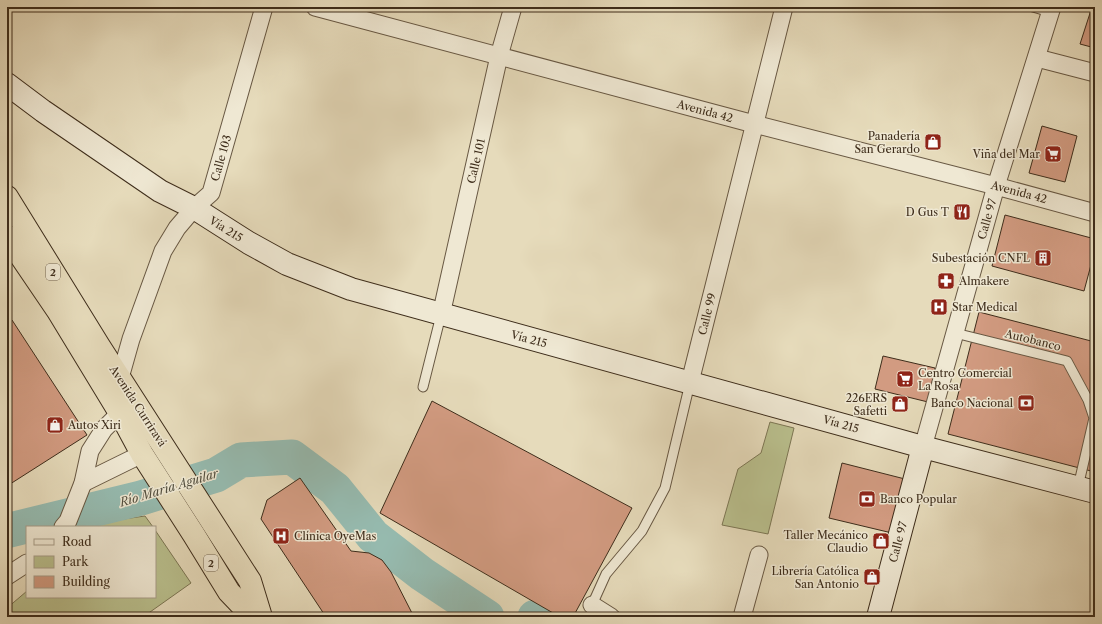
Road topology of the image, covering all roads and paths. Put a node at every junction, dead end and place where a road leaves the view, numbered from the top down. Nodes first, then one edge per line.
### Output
1 (264, 7) edge
2 (315, 7) edge
3 (513, 7) edge
4 (784, 7) edge
5 (1033, 7) edge
6 (1051, 9) edge
7 (499, 56) junction
8 (1037, 58) junction
9 (1095, 73) edge
10 (7, 84) edge
11 (754, 124) junction
12 (996, 186) junction
13 (7, 197) edge
14 (194, 208) junction
15 (1095, 214) edge
16 (7, 236) edge
17 (441, 315) junction
18 (955, 333) junction
19 (131, 339) junction
20 (99, 356) junction
21 (120, 378) junction
22 (690, 382) junction
23 (423, 387) dead end
24 (120, 413) junction
25 (924, 446) junction
26 (142, 454) junction
27 (181, 472) junction
28 (81, 487) junction
29 (1086, 490) edge
30 (66, 524) edge
31 (759, 554) dead end
32 (26, 564) edge
33 (7, 576) edge
34 (592, 604) joint
35 (253, 617) edge
36 (261, 617) edge
37 (610, 617) edge
38 (742, 617) edge
39 (878, 617) edge

1 - 14 street, Calle 103
2 - 7 street, Avenida 42
3 - 7 street, Calle 101
4 - 11 street, Calle 99
5 - 6 lane
6 - 8 street, Calle 97
7 - 11 street, Avenida 42
7 - 17 street, Calle 101
8 - 9 street
8 - 12 street, Calle 97
10 - 14 main road, Vía 215
11 - 12 street, Avenida 42
11 - 22 street, Calle 99
12 - 15 street, Avenida 42
12 - 18 street, Calle 97
13 - 20 highway, Avenida Curriravá / 2
14 - 17 main road, Vía 215
14 - 19 street, Calle 103
16 - 20 highway, 2
17 - 22 main road, Vía 215
17 - 23 lane
18 - 25 street, Calle 97
18 - 29 lane, Autobanco
19 - 20 street
19 - 21 street, Calle 103
20 - 21 highway, Avenida Curriravá / 2
20 - 24 highway, Avenida Curriravá / 2
21 - 27 highway, Avenida Curriravá / 2
22 - 25 main road, Vía 215
22 - 34 lane, Calle 99
24 - 26 highway, Avenida Curriravá / 2
24 - 27 street
24 - 28 street
25 - 29 main road, Vía 215
25 - 39 main road, Calle 97
26 - 28 street
26 - 35 highway, Avenida Curriravá / 2
27 - 36 highway, Avenida Curriravá / 2
28 - 30 street
31 - 38 street
32 - 33 street
34 - 37 street

